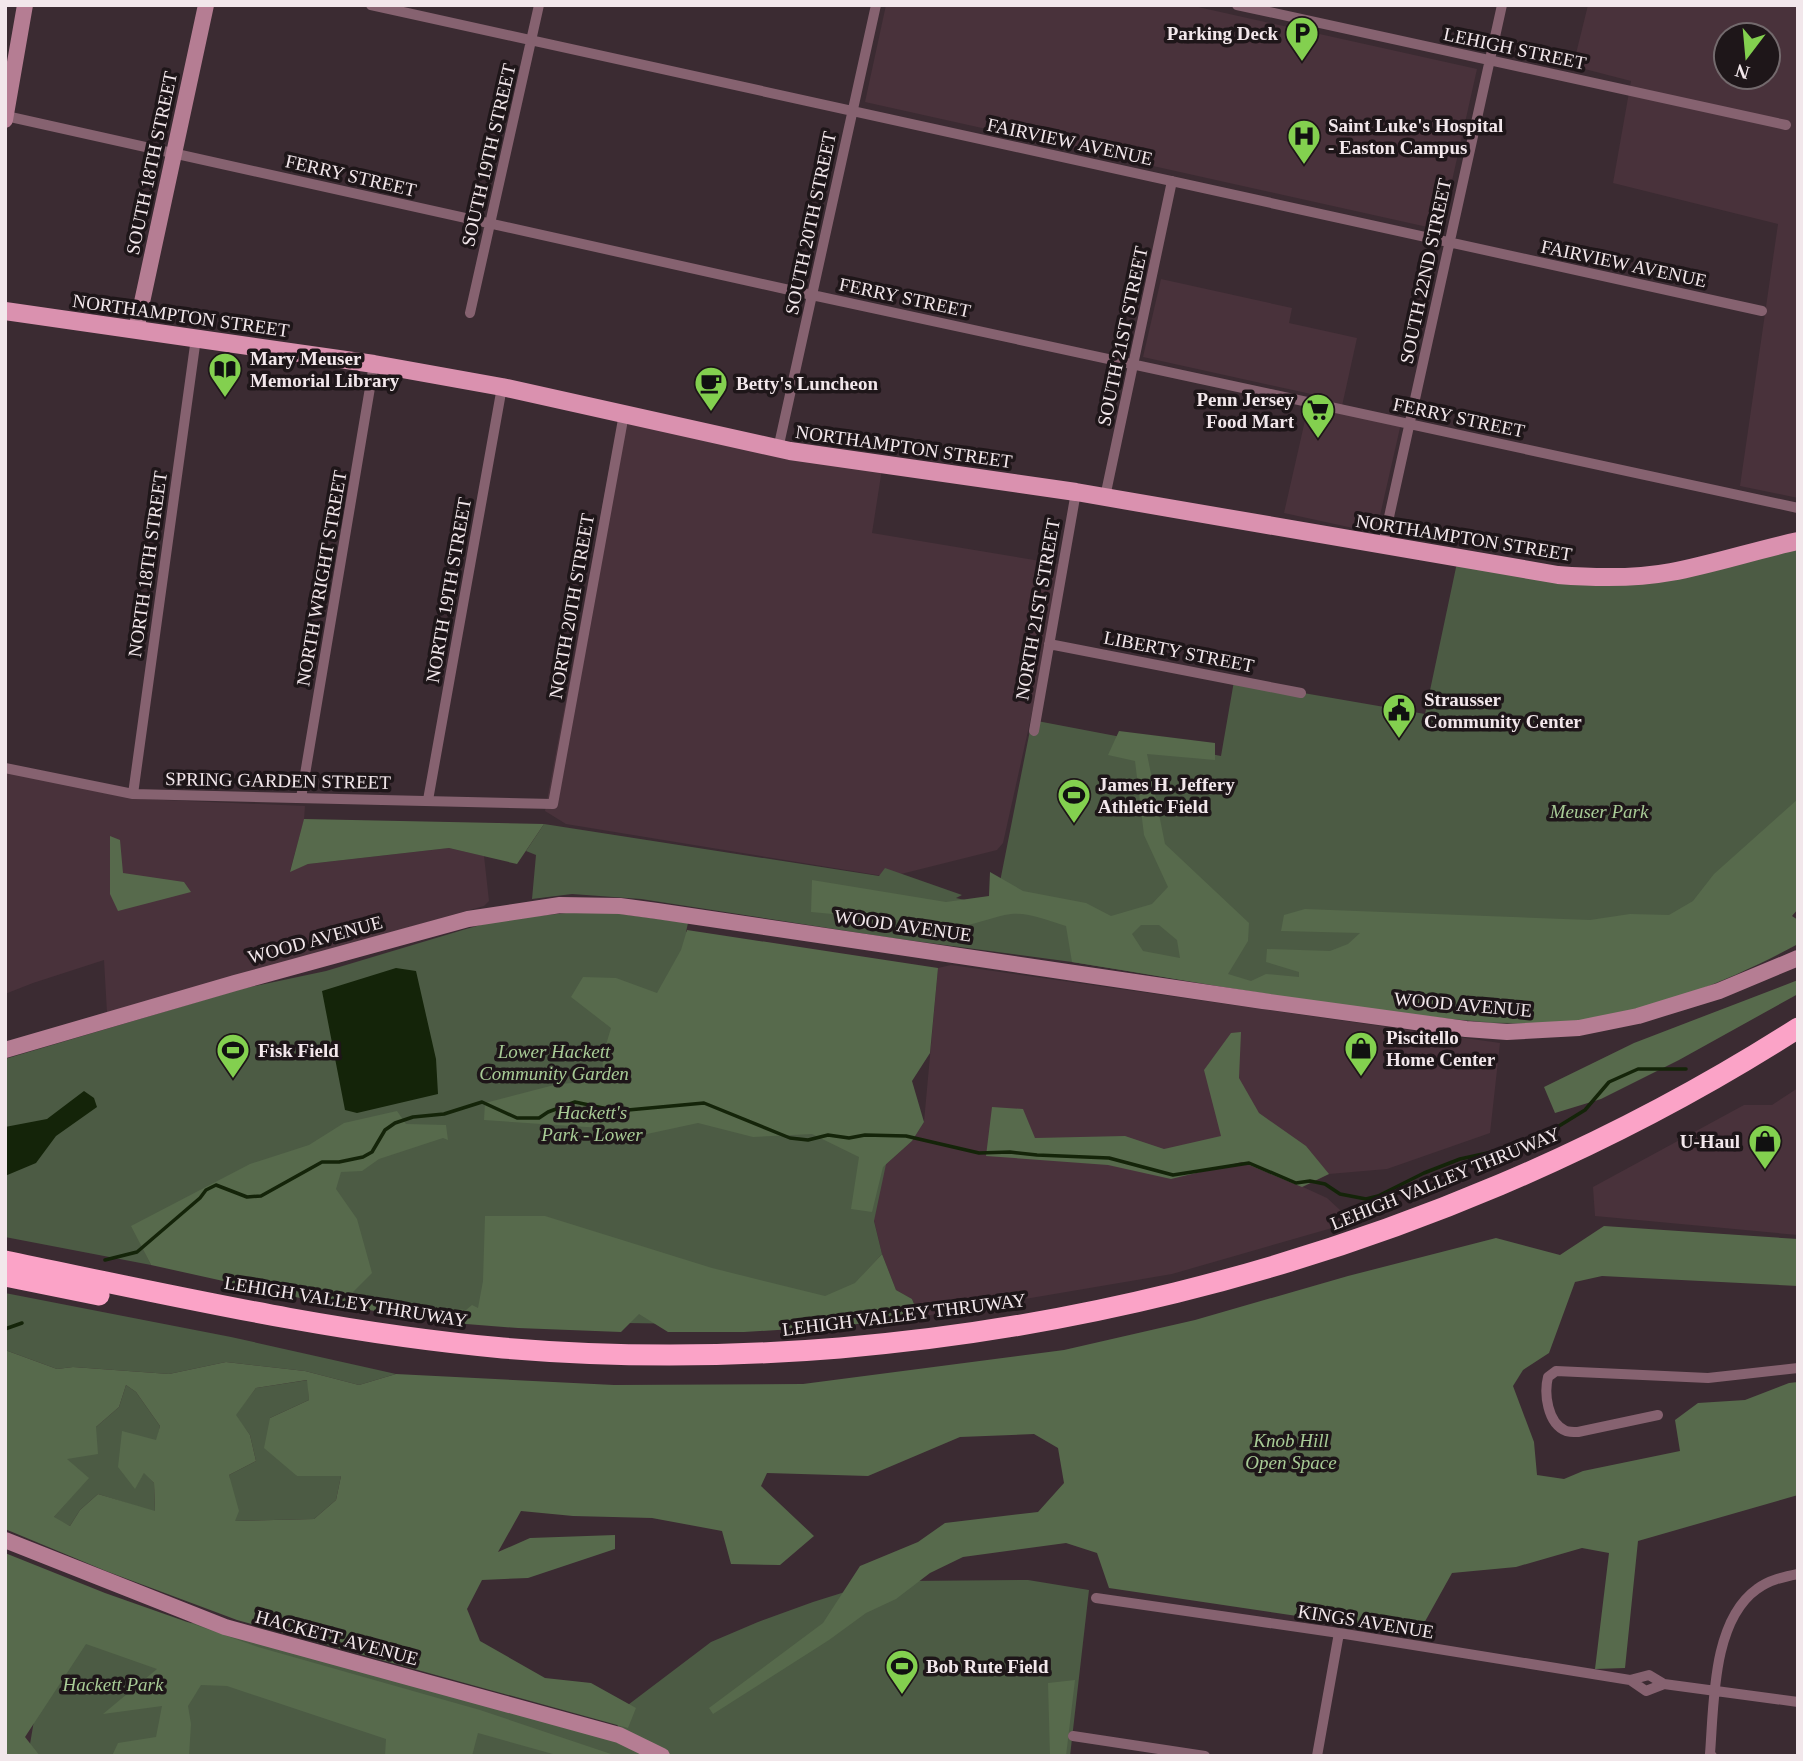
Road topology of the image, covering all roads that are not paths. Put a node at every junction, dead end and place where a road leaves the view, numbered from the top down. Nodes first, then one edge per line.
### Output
1 (25, 5) edge
2 (206, 5) edge
3 (371, 5) edge
4 (540, 5) edge
5 (876, 5) edge
6 (1237, 5) edge
7 (1502, 5) edge
8 (12, 41) edge
9 (531, 41) junction
10 (1490, 61) junction
11 (852, 111) junction
12 (6, 118) edge
13 (1786, 125) dead end
14 (174, 153) junction
15 (1172, 181) junction
16 (490, 225) junction
17 (1450, 243) junction
18 (812, 295) junction
19 (5, 311) edge
20 (1762, 311) dead end
21 (470, 313) dead end
22 (136, 330) junction
23 (195, 338) junction
24 (1133, 363) junction
25 (374, 364) junction
26 (502, 387) junction
27 (624, 414) junction
28 (1410, 425) junction
29 (778, 449) junction
30 (1076, 492) junction
31 (1105, 498) junction
32 (1798, 508) edge
33 (1798, 541) edge
34 (1383, 544) junction
35 (1049, 643) junction
36 (1301, 694) dead end
37 (1034, 731) dead end
38 (5, 768) edge
39 (133, 794) junction
40 (302, 797) junction
41 (428, 800) junction
42 (553, 804) joint
43 (1798, 958) edge
44 (1798, 1028) edge
45 (1798, 1045) edge
46 (5, 1050) edge
47 (5, 1261) edge
48 (5, 1276) edge
49 (1798, 1368) edge
50 (1658, 1415) dead end
51 (5, 1540) edge
52 (1798, 1574) edge
53 (1096, 1598) dead end
54 (1339, 1633) junction
55 (1715, 1690) junction
56 (1798, 1702) edge
57 (1073, 1736) dead end
58 (662, 1756) edge
59 (1205, 1756) edge
60 (1317, 1756) edge
61 (1712, 1756) edge

1 - 8 main road
2 - 14 main road, SOUTH 18TH STREET
3 - 9 street, FAIRVIEW AVENUE
4 - 9 street, SOUTH 19TH STREET
5 - 11 street, SOUTH 20TH STREET
6 - 10 street, LEHIGH STREET
7 - 10 street, SOUTH 22ND STREET
8 - 12 main road
9 - 11 street, FAIRVIEW AVENUE
9 - 16 street, SOUTH 19TH STREET
10 - 13 street, LEHIGH STREET
10 - 17 street, SOUTH 22ND STREET
11 - 15 street, FAIRVIEW AVENUE
11 - 18 street, SOUTH 20TH STREET
12 - 14 street, FERRY STREET
14 - 16 street, FERRY STREET
14 - 22 main road, SOUTH 18TH STREET
15 - 17 street, FAIRVIEW AVENUE
15 - 24 street, SOUTH 21ST STREET
16 - 18 street, FERRY STREET
16 - 21 street, SOUTH 19TH STREET
17 - 20 street, FAIRVIEW AVENUE
17 - 28 street, SOUTH 22ND STREET
18 - 24 street, FERRY STREET
18 - 29 street, SOUTH 20TH STREET
19 - 22 main road, NORTHAMPTON STREET
22 - 23 main road, NORTHAMPTON STREET
23 - 25 main road, NORTHAMPTON STREET
23 - 39 street, NORTH 18TH STREET
24 - 28 street, FERRY STREET
24 - 31 street, SOUTH 21ST STREET
25 - 26 main road, NORTHAMPTON STREET
25 - 40 street, NORTH WRIGHT STREET
26 - 27 main road, NORTHAMPTON STREET
26 - 41 street, NORTH 19TH STREET
27 - 29 main road, NORTHAMPTON STREET
27 - 42 street, NORTH 20TH STREET
28 - 32 street, FERRY STREET
28 - 34 street, SOUTH 22ND STREET
29 - 30 main road, NORTHAMPTON STREET
30 - 31 main road, NORTHAMPTON STREET
30 - 35 street, NORTH 21ST STREET
31 - 34 main road, NORTHAMPTON STREET
33 - 34 main road, NORTHAMPTON STREET
35 - 36 street, LIBERTY STREET
35 - 37 street, NORTH 21ST STREET
38 - 39 street, SPRING GARDEN STREET
39 - 40 street, SPRING GARDEN STREET
40 - 41 street, SPRING GARDEN STREET
41 - 42 street, SPRING GARDEN STREET
43 - 46 main road, WOOD AVENUE
44 - 47 highway, LEHIGH VALLEY THRUWAY
45 - 48 highway, LEHIGH VALLEY THRUWAY
49 - 50 street
51 - 58 main road, HACKETT AVENUE
52 - 55 street
53 - 54 street, KINGS AVENUE
54 - 55 street, KINGS AVENUE
54 - 60 street
55 - 56 street, KINGS AVENUE
55 - 61 street
57 - 59 street

